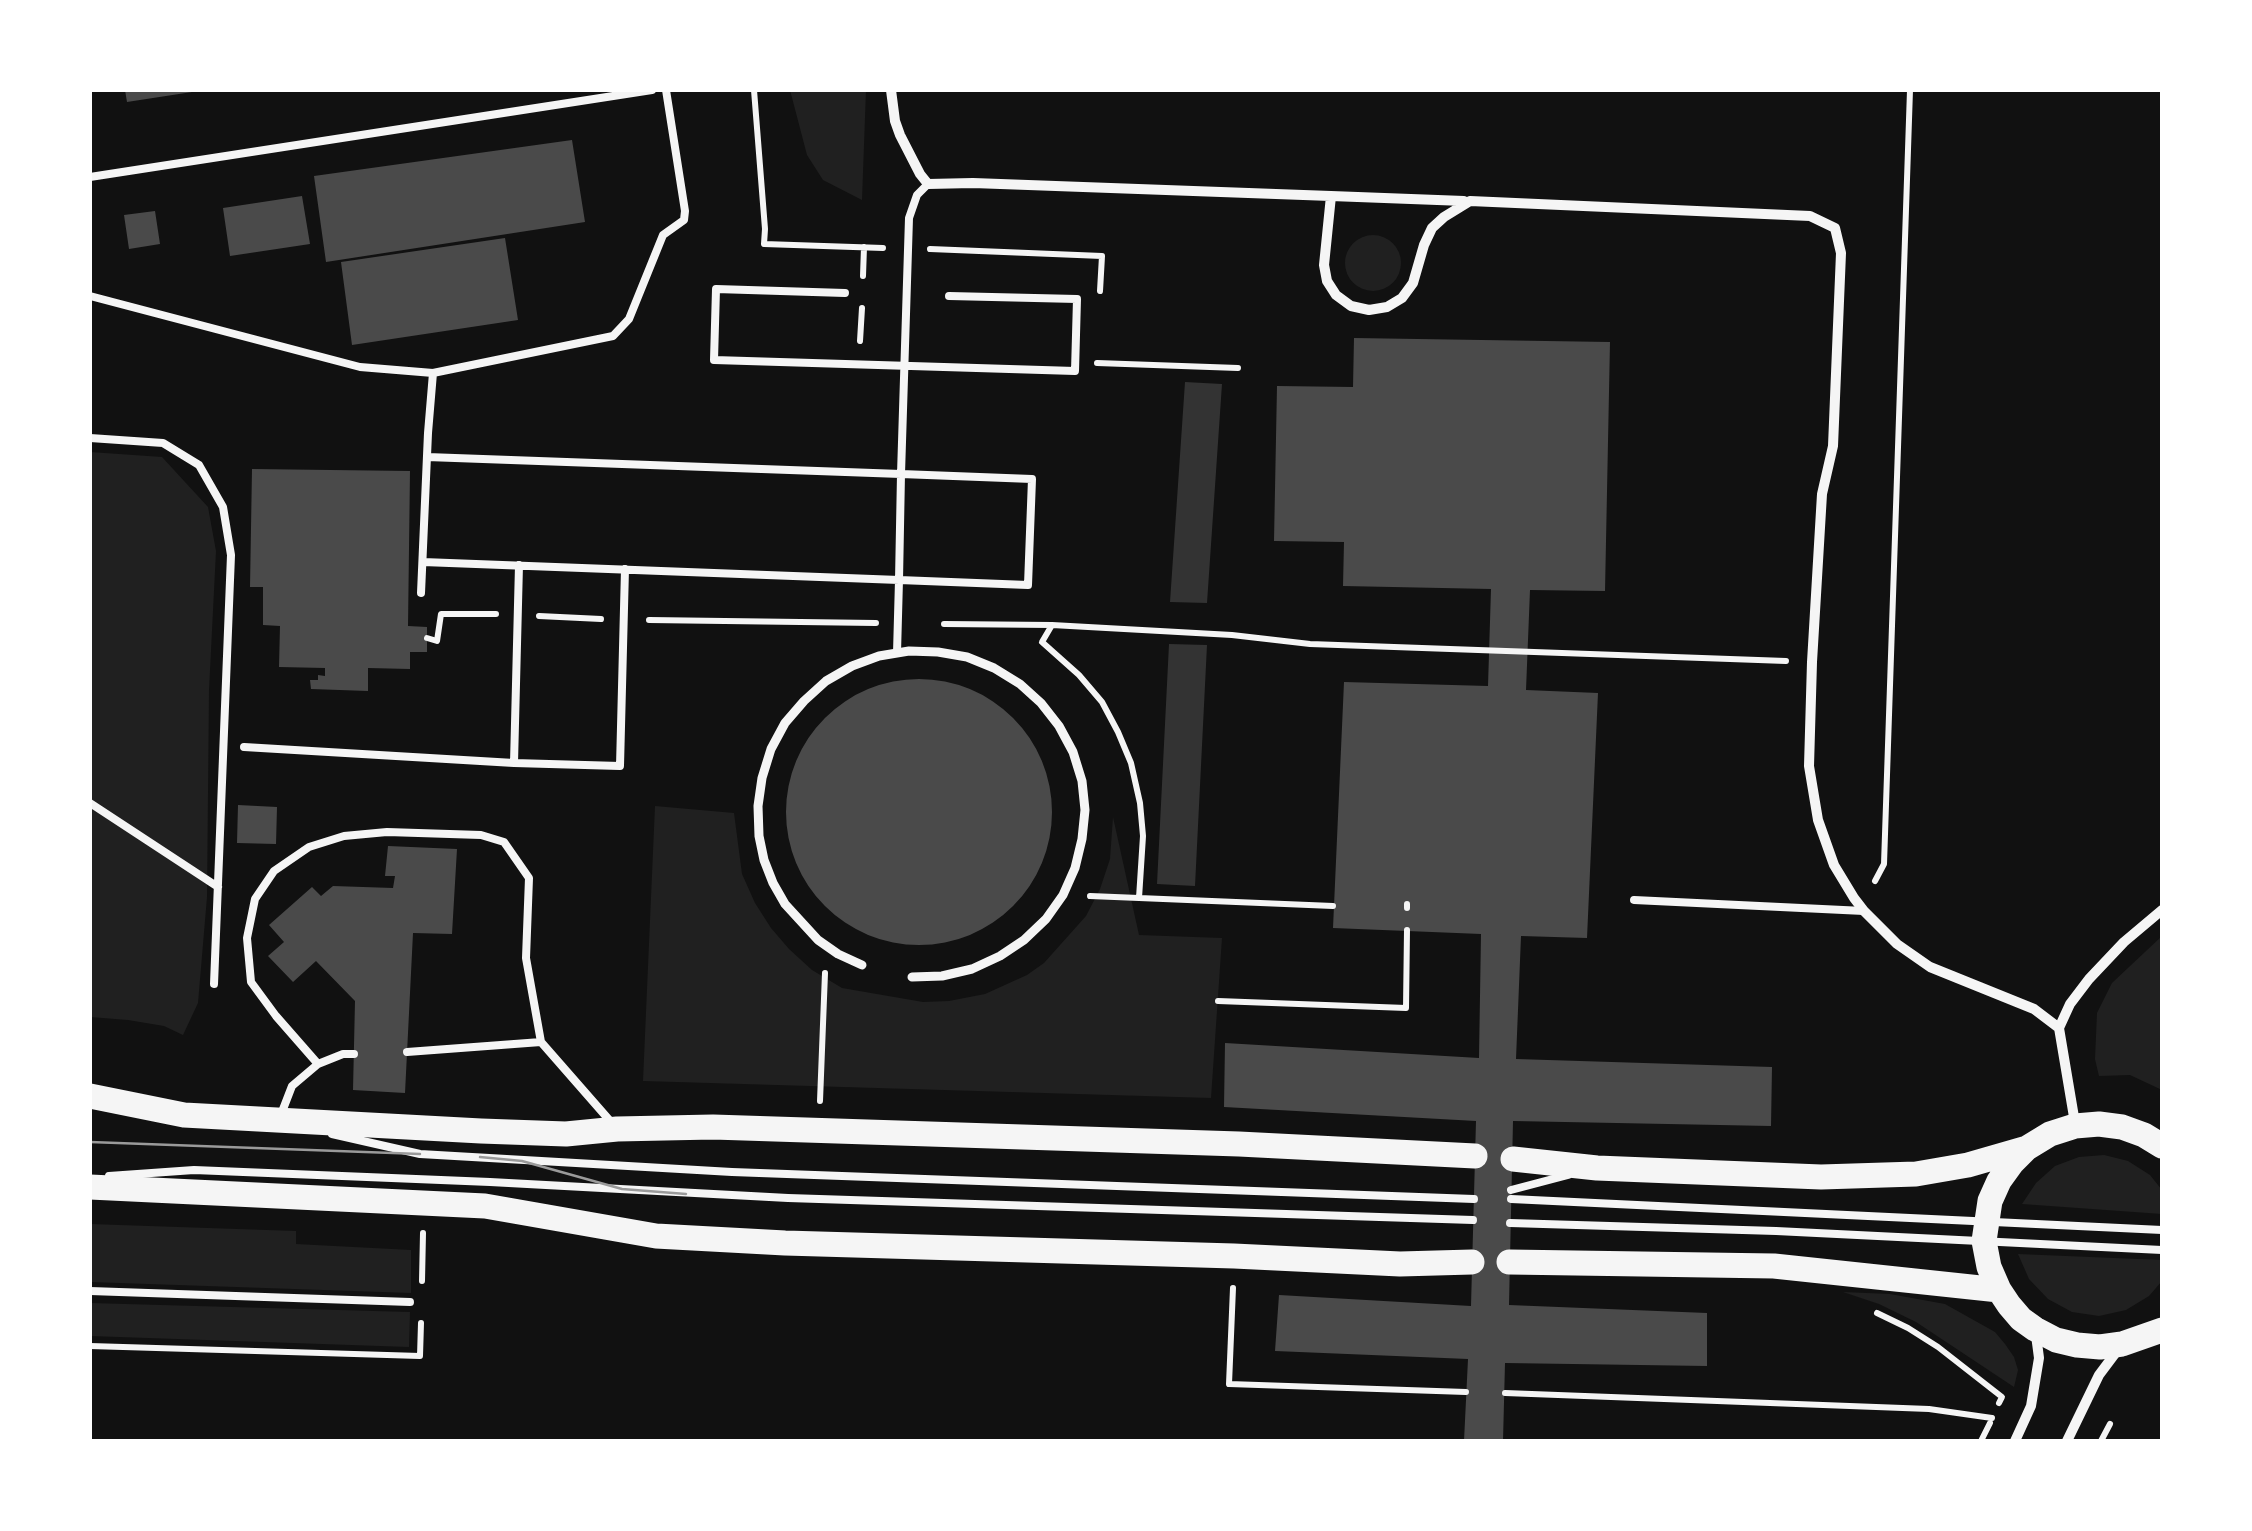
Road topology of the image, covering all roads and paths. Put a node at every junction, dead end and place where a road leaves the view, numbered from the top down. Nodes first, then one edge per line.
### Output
1 (652, 90) edge
2 (666, 90) edge
3 (754, 90) edge
4 (891, 90) edge
5 (1910, 90) edge
6 (90, 177) edge
7 (928, 184) junction
8 (1331, 196) junction
9 (1470, 201) junction
10 (879, 248) dead end
11 (845, 293) dead end
12 (90, 296) edge
13 (949, 296) dead end
14 (904, 366) junction
15 (434, 373) junction
16 (90, 438) edge
17 (427, 457) junction
18 (901, 474) junction
19 (423, 562) junction
20 (518, 565) junction
21 (625, 570) junction
22 (899, 580) junction
23 (421, 594) dead end
24 (1052, 625) dead end
25 (897, 653) junction
26 (1812, 662) junction
27 (244, 747) dead end
28 (514, 763) junction
29 (90, 803) edge
30 (218, 886) junction
31 (1063, 895) junction
32 (1139, 898) dead end
33 (1854, 898) junction
34 (1634, 900) dead end
35 (1224, 901) dead end
36 (1333, 906) dead end
37 (2162, 910) edge
38 (1864, 911) junction
39 (1407, 930) dead end
40 (827, 946) junction
41 (862, 966) dead end
42 (912, 977) dead end
43 (214, 984) dead end
44 (1218, 1000) dead end
45 (2059, 1028) junction
46 (542, 1042) junction
47 (407, 1052) dead end
48 (354, 1054) dead end
49 (318, 1064) junction
50 (90, 1096) edge
51 (819, 1107) dead end
52 (278, 1121) junction
53 (2076, 1126) junction
54 (617, 1129) junction
55 (2162, 1146) edge
56 (2027, 1148) junction
57 (1476, 1156) dead end
58 (1512, 1160) dead end
59 (1597, 1168) junction
60 (99, 1182) edge
61 (1474, 1198) dead end
62 (1474, 1220) dead end
63 (1510, 1223) dead end
64 (423, 1224) dead end
65 (2162, 1230) edge
66 (1985, 1232) junction
67 (2162, 1250) edge
68 (1472, 1262) dead end
69 (1509, 1262) dead end
70 (422, 1281) dead end
71 (1234, 1281) dead end
72 (1998, 1290) junction
73 (90, 1292) edge
74 (410, 1302) dead end
75 (1874, 1312) dead end
76 (421, 1319) dead end
77 (2036, 1330) junction
78 (2147, 1334) edge
79 (90, 1346) edge
80 (1466, 1392) dead end
81 (1504, 1393) dead end
82 (2002, 1397) dead end
83 (2110, 1424) dead end
84 (1981, 1441) edge
85 (2015, 1441) edge
86 (2067, 1441) edge
87 (2101, 1441) edge

1 - 6 lane
2 - 15 lane
3 - 10 path
4 - 7 street
5 - 33 path
7 - 8 street
7 - 14 lane
8 - 9 street
8 - 9 street
9 - 26 street
11 - 14 lane
12 - 15 lane
13 - 14 lane
14 - 18 lane
15 - 17 lane
16 - 30 lane
17 - 18 lane
17 - 19 lane
18 - 22 lane
18 - 22 lane
19 - 20 lane
19 - 23 lane
20 - 21 lane
20 - 28 lane
21 - 22 lane
21 - 28 lane
22 - 25 lane
24 - 26 path
25 - 31 street
25 - 40 street
26 - 33 street
27 - 28 lane
29 - 30 lane
30 - 43 lane
31 - 32 path
31 - 42 street
33 - 38 street
34 - 38 lane
35 - 36 path
37 - 45 street
38 - 45 street
39 - 44 path
40 - 41 street
40 - 51 path
45 - 53 street
46 - 47 lane
46 - 49 lane
46 - 54 lane
48 - 49 lane
49 - 52 lane
50 - 52 main road
52 - 54 main road
52 - 61 lane
53 - 55 main road
53 - 56 main road
54 - 57 main road
56 - 59 main road
56 - 66 main road
58 - 59 main road
59 - 66 lane
60 - 62 lane
60 - 68 main road
63 - 66 lane
64 - 70 path
65 - 66 lane
66 - 67 lane
66 - 72 main road
69 - 72 main road
71 - 80 path
72 - 77 main road
73 - 74 lane
75 - 82 path
76 - 79 path
77 - 78 main road
77 - 85 street
78 - 86 street
81 - 84 path
83 - 87 path

